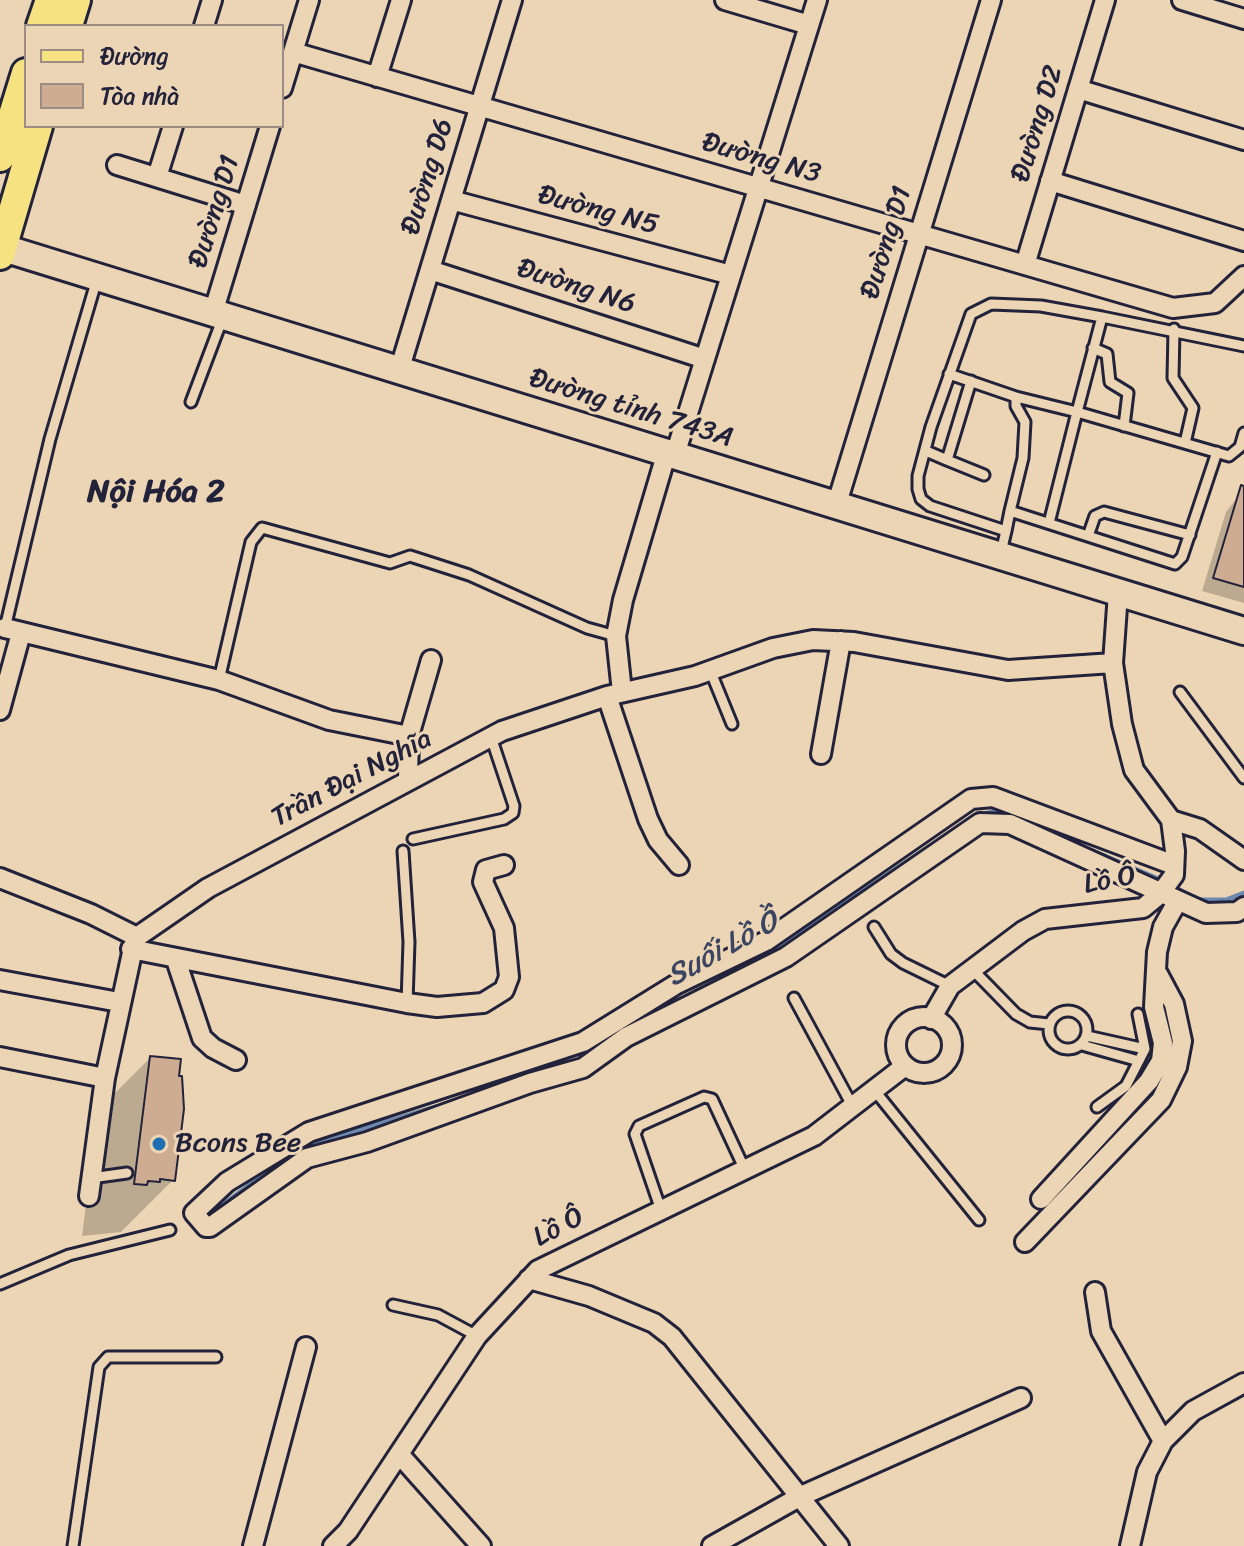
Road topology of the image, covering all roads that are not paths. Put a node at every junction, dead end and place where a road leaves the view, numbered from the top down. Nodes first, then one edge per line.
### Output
1 (50, 0) edge
2 (76, 0) edge
3 (212, 0) edge
4 (309, 0) edge
5 (401, 0) edge
6 (512, 0) edge
7 (725, 0) edge
8 (817, 0) edge
9 (991, 0) edge
10 (1105, 0) edge
11 (1182, 0) edge
12 (1244, 19) edge
13 (42, 24) edge
14 (69, 24) edge
15 (205, 24) edge
16 (809, 25) junction
17 (293, 52) junction
18 (24, 77) edge
19 (377, 77) junction
20 (284, 81) edge
21 (1078, 89) junction
22 (479, 106) junction
23 (5, 120) edge
24 (37, 128) edge
25 (172, 128) edge
26 (269, 128) edge
27 (1244, 140) edge
28 (0, 157) edge
29 (117, 165) dead end
30 (157, 177) junction
31 (1050, 181) junction
32 (758, 188) junction
33 (451, 200) junction
34 (246, 205) junction
35 (919, 235) junction
36 (1244, 241) edge
37 (1, 250) edge
38 (1025, 265) junction
39 (430, 270) junction
40 (731, 275) junction
41 (1244, 276) edge
42 (98, 277) junction
43 (218, 315) junction
44 (1102, 317) junction
45 (1174, 329) junction
46 (1244, 346) edge
47 (1093, 348) junction
48 (705, 359) junction
49 (399, 371) junction
50 (949, 374) junction
51 (971, 381) junction
52 (1016, 397) junction
53 (191, 402) dead end
54 (1077, 412) junction
55 (1124, 426) junction
56 (1244, 433) edge
57 (1185, 443) junction
58 (926, 451) junction
59 (1217, 452) junction
60 (670, 456) junction
61 (947, 460) junction
62 (984, 475) dead end
63 (837, 503) junction
64 (1010, 511) junction
65 (1049, 523) junction
66 (1190, 535) junction
67 (1088, 536) junction
68 (1003, 543) junction
69 (1118, 593) junction
70 (13, 630) junction
71 (1244, 631) edge
72 (616, 636) junction
73 (841, 641) junction
74 (431, 660) dead end
75 (1113, 663) junction
76 (710, 670) junction
77 (219, 680) junction
78 (1180, 692) dead end
79 (615, 694) junction
80 (0, 710) edge
81 (732, 724) dead end
82 (409, 736) junction
83 (491, 736) junction
84 (821, 754) dead end
85 (1244, 778) edge
86 (408, 779) junction
87 (1171, 820) junction
88 (413, 839) dead end
89 (403, 851) dead end
90 (1244, 860) edge
91 (504, 865) dead end
92 (679, 865) dead end
93 (0, 878) edge
94 (1170, 885) junction
95 (1244, 907) edge
96 (874, 927) dead end
97 (134, 943) junction
98 (176, 960) junction
99 (971, 968) junction
100 (1158, 974) junction
101 (0, 980) edge
102 (950, 986) junction
103 (794, 998) dead end
104 (119, 1002) junction
105 (407, 1003) junction
106 (1138, 1014) dead end
107 (931, 1019) junction
108 (1049, 1024) junction
109 (1084, 1040) junction
110 (1145, 1049) junction
111 (0, 1057) edge
112 (236, 1060) dead end
113 (1139, 1061) junction
114 (905, 1066) junction
115 (105, 1078) junction
116 (875, 1091) junction
117 (471, 1093) junction
118 (853, 1107) junction
119 (1097, 1107) dead end
120 (745, 1170) junction
121 (127, 1173) dead end
122 (90, 1187) joint
123 (1041, 1199) dead end
124 (661, 1210) junction
125 (979, 1220) dead end
126 (170, 1230) dead end
127 (1025, 1242) dead end
128 (529, 1279) junction
129 (0, 1284) edge
130 (1095, 1292) dead end
131 (393, 1305) dead end
132 (477, 1336) junction
133 (306, 1347) dead end
134 (216, 1357) dead end
135 (1244, 1383) edge
136 (1021, 1398) dead end
137 (1163, 1441) junction
138 (399, 1454) junction
139 (801, 1496) junction
140 (336, 1545) edge
141 (73, 1546) edge
142 (253, 1546) edge
143 (481, 1546) edge
144 (712, 1546) edge
145 (839, 1546) edge
146 (1130, 1546) edge

1 - 13 main road
2 - 14 main road
3 - 15 street
4 - 17 street
5 - 19 street
6 - 22 street, Đường D6
7 - 16 street
8 - 16 street
9 - 35 street, Đường D1
10 - 21 street, Đường D2
11 - 12 street
16 - 32 street
17 - 19 street, Đường N3
17 - 20 street
18 - 23 main road
19 - 22 street, Đường N3
21 - 27 street
21 - 31 street, Đường D2
22 - 32 street, Đường N3
22 - 33 street, Đường D6
23 - 28 main road
24 - 37 main road
25 - 30 street
26 - 34 street, Đường D1
29 - 30 street
30 - 34 street
31 - 36 street
31 - 38 street, Đường D2
32 - 35 street, Đường N3
32 - 40 street
33 - 39 street, Đường D6
33 - 40 street, Đường N5
34 - 43 street, Đường D1
35 - 38 street, Đường N3
35 - 63 street, Đường D1
37 - 42 main road, Đường tỉnh 743A
38 - 41 street, Đường N3
39 - 48 street, Đường N6
39 - 49 street, Đường D6
40 - 48 street
42 - 43 main road, Đường tỉnh 743A
42 - 70 lane
43 - 49 main road, Đường tỉnh 743A
43 - 53 lane
44 - 45 lane
44 - 47 lane
44 - 50 lane
45 - 46 lane
45 - 57 lane
47 - 54 lane
47 - 55 lane
48 - 60 street
49 - 60 main road, Đường tỉnh 743A
50 - 51 lane
50 - 58 lane
51 - 52 lane
51 - 61 lane
52 - 54 lane
52 - 64 lane
54 - 55 lane
54 - 65 lane
55 - 57 lane
56 - 59 lane
57 - 59 lane
58 - 61 lane
58 - 68 lane
59 - 66 lane
60 - 63 main road, Đường tỉnh 743A
60 - 72 street
61 - 62 lane
63 - 68 main road, Đường tỉnh 743A
64 - 65 lane
64 - 68 lane
65 - 67 lane
66 - 67 lane
66 - 67 lane
68 - 69 main road, Đường tỉnh 743A
69 - 71 main road, Đường tỉnh 743A
69 - 75 street
70 - 77 street
70 - 80 street
72 - 77 lane
72 - 79 street
73 - 75 street, Trần Đại Nghĩa
73 - 76 street, Trần Đại Nghĩa
73 - 84 street
74 - 82 street
75 - 87 street
76 - 79 street, Trần Đại Nghĩa
76 - 81 lane
77 - 82 street
78 - 85 lane
79 - 83 street, Trần Đại Nghĩa
79 - 92 street
82 - 86 street
83 - 86 street, Trần Đại Nghĩa
83 - 88 lane
86 - 97 street, Trần Đại Nghĩa
87 - 90 street
87 - 94 street, Lồ Ô
89 - 105 lane
91 - 105 street
93 - 97 street
94 - 95 street
94 - 99 street, Lồ Ô
94 - 100 street
94 - 117 street
94 - 117 street
96 - 102 lane
97 - 98 street
97 - 104 street
98 - 105 street
98 - 112 street
99 - 102 street, Lồ Ô
99 - 108 lane
100 - 123 street
100 - 127 street
101 - 104 street
102 - 107 street, Lồ Ô
103 - 118 lane
104 - 115 street
106 - 110 lane
107 - 114 street
107 - 114 street
108 - 109 lane
108 - 109 lane
109 - 110 lane
109 - 113 lane
110 - 113 lane
111 - 115 street
113 - 119 lane
114 - 116 street, Lồ Ô
115 - 122 street
116 - 118 street, Lồ Ô
116 - 125 lane
117 - 117 street
118 - 120 street, Lồ Ô
120 - 124 street, Lồ Ô
120 - 124 lane
121 - 122 lane
124 - 128 street, Lồ Ô
126 - 129 lane
128 - 132 street, Lồ Ô
128 - 139 street
130 - 137 street
131 - 132 lane
132 - 138 street, Lồ Ô
133 - 142 street
134 - 141 lane
135 - 137 street
136 - 139 street
137 - 146 street
138 - 140 street, Lồ Ô
138 - 143 street
139 - 144 street
139 - 145 street

